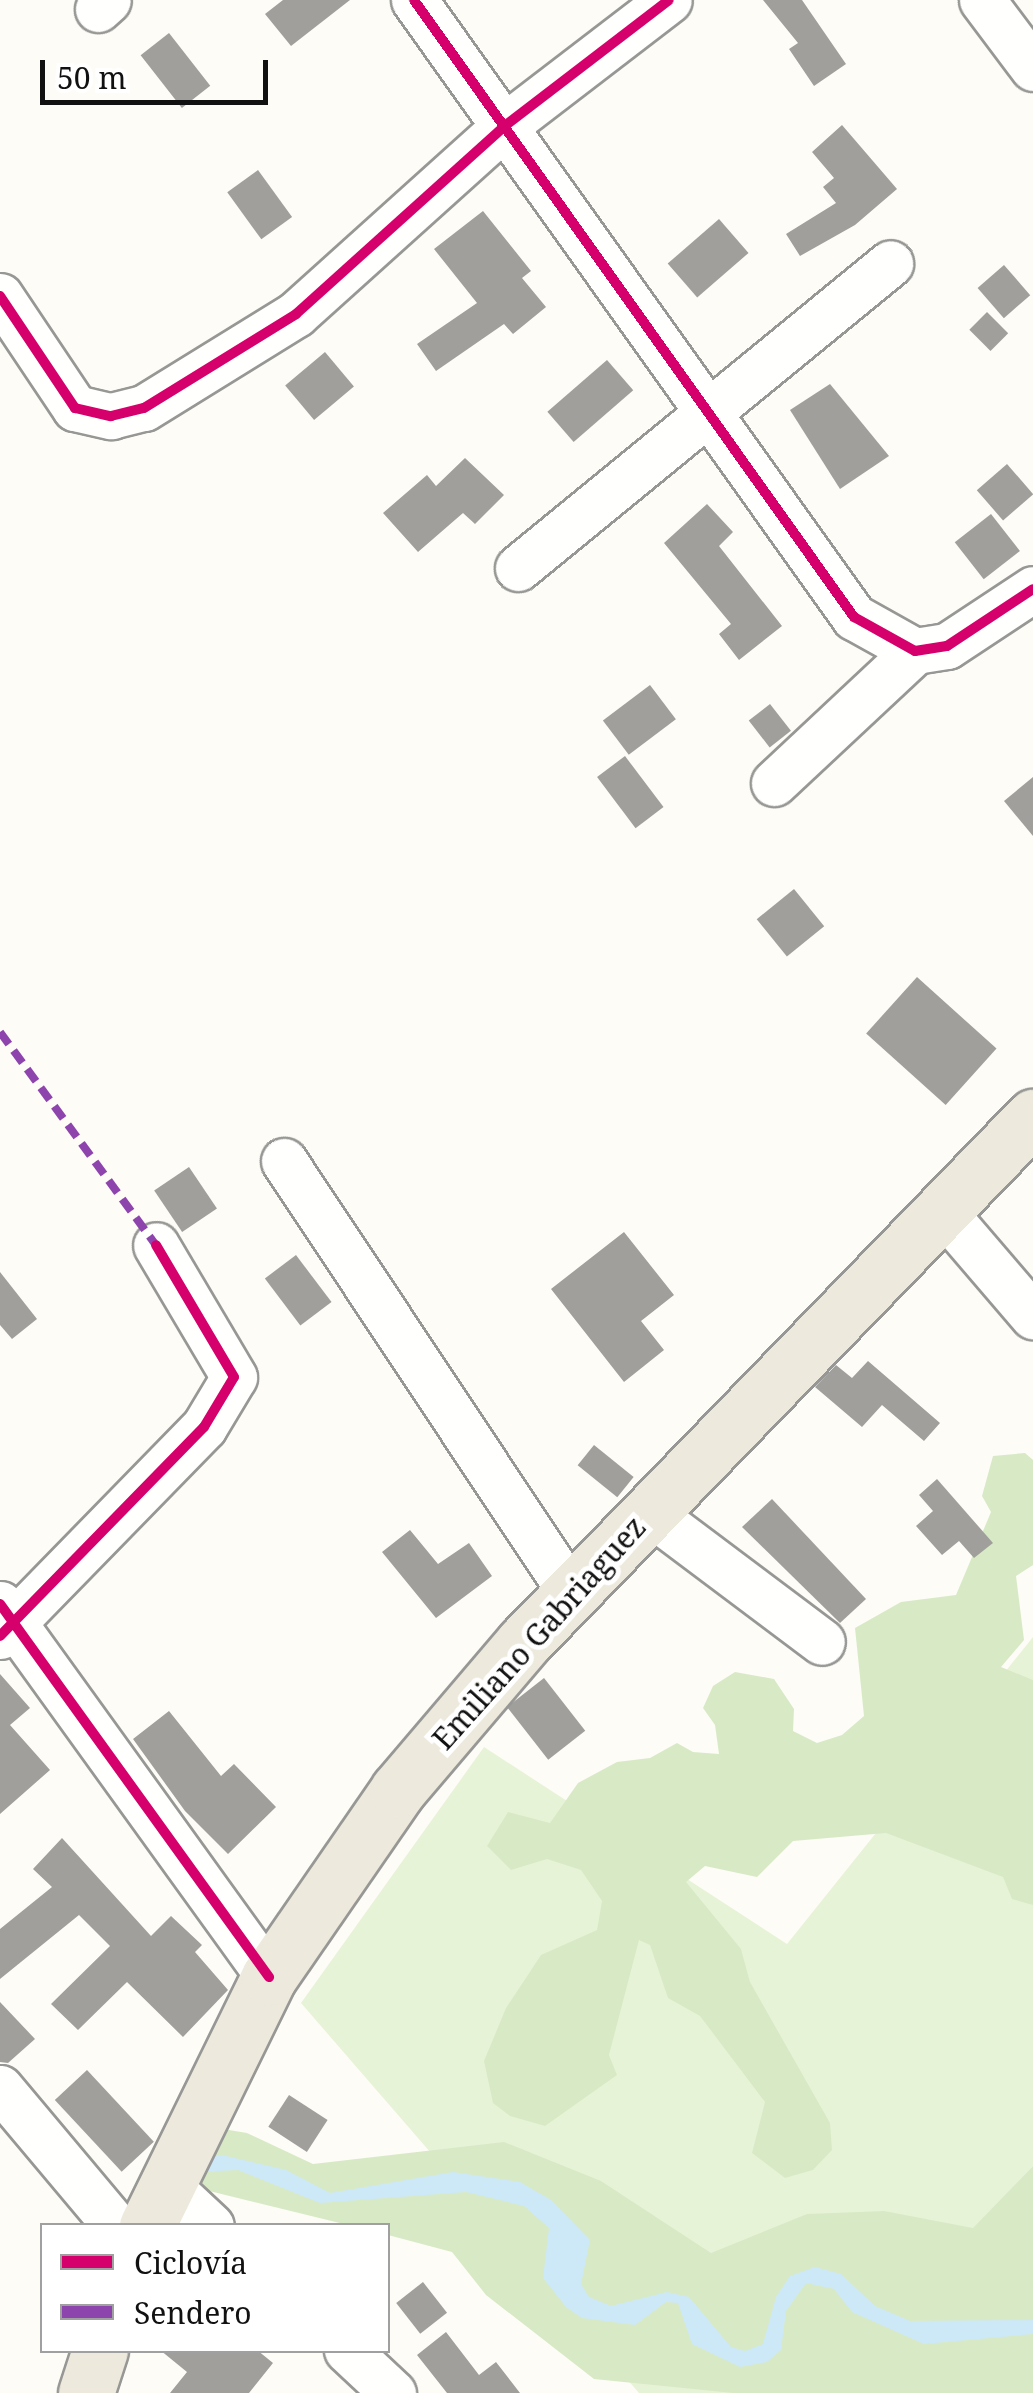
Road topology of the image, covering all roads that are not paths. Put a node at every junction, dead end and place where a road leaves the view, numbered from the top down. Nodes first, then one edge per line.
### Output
1 (414, 0) edge
2 (669, 0) edge
3 (982, 0) edge
4 (1033, 68) edge
5 (506, 125) junction
6 (890, 263) dead end
7 (0, 296) edge
8 (710, 416) junction
9 (518, 568) dead end
10 (1033, 590) edge
11 (915, 651) junction
12 (774, 783) dead end
13 (1033, 1118) edge
14 (284, 1161) dead end
15 (942, 1210) junction
16 (156, 1245) dead end
17 (1033, 1316) edge
18 (649, 1512) junction
19 (571, 1593) junction
20 (5, 1621) edge
21 (822, 1642) dead end
22 (269, 1977) junction
23 (0, 2088) edge
24 (157, 2205) edge
25 (113, 2223) edge
26 (203, 2223) edge
27 (99, 2353) edge
28 (351, 2353) edge
29 (86, 2393) edge
30 (393, 2393) edge

1 - 5 street
2 - 5 street
3 - 4 street
5 - 7 street
5 - 8 street
6 - 8 street
8 - 9 street
8 - 11 street
10 - 11 street
11 - 12 street
13 - 15 main road, Emiliano Gabriaguez
14 - 19 street
15 - 17 street
15 - 18 main road, Emiliano Gabriaguez
16 - 20 street
18 - 19 main road, Emiliano Gabriaguez
18 - 21 street
19 - 22 main road, Emiliano Gabriaguez
20 - 22 street
22 - 24 main road, Emiliano Gabriaguez
23 - 25 street
24 - 26 street
27 - 29 main road
28 - 30 street

